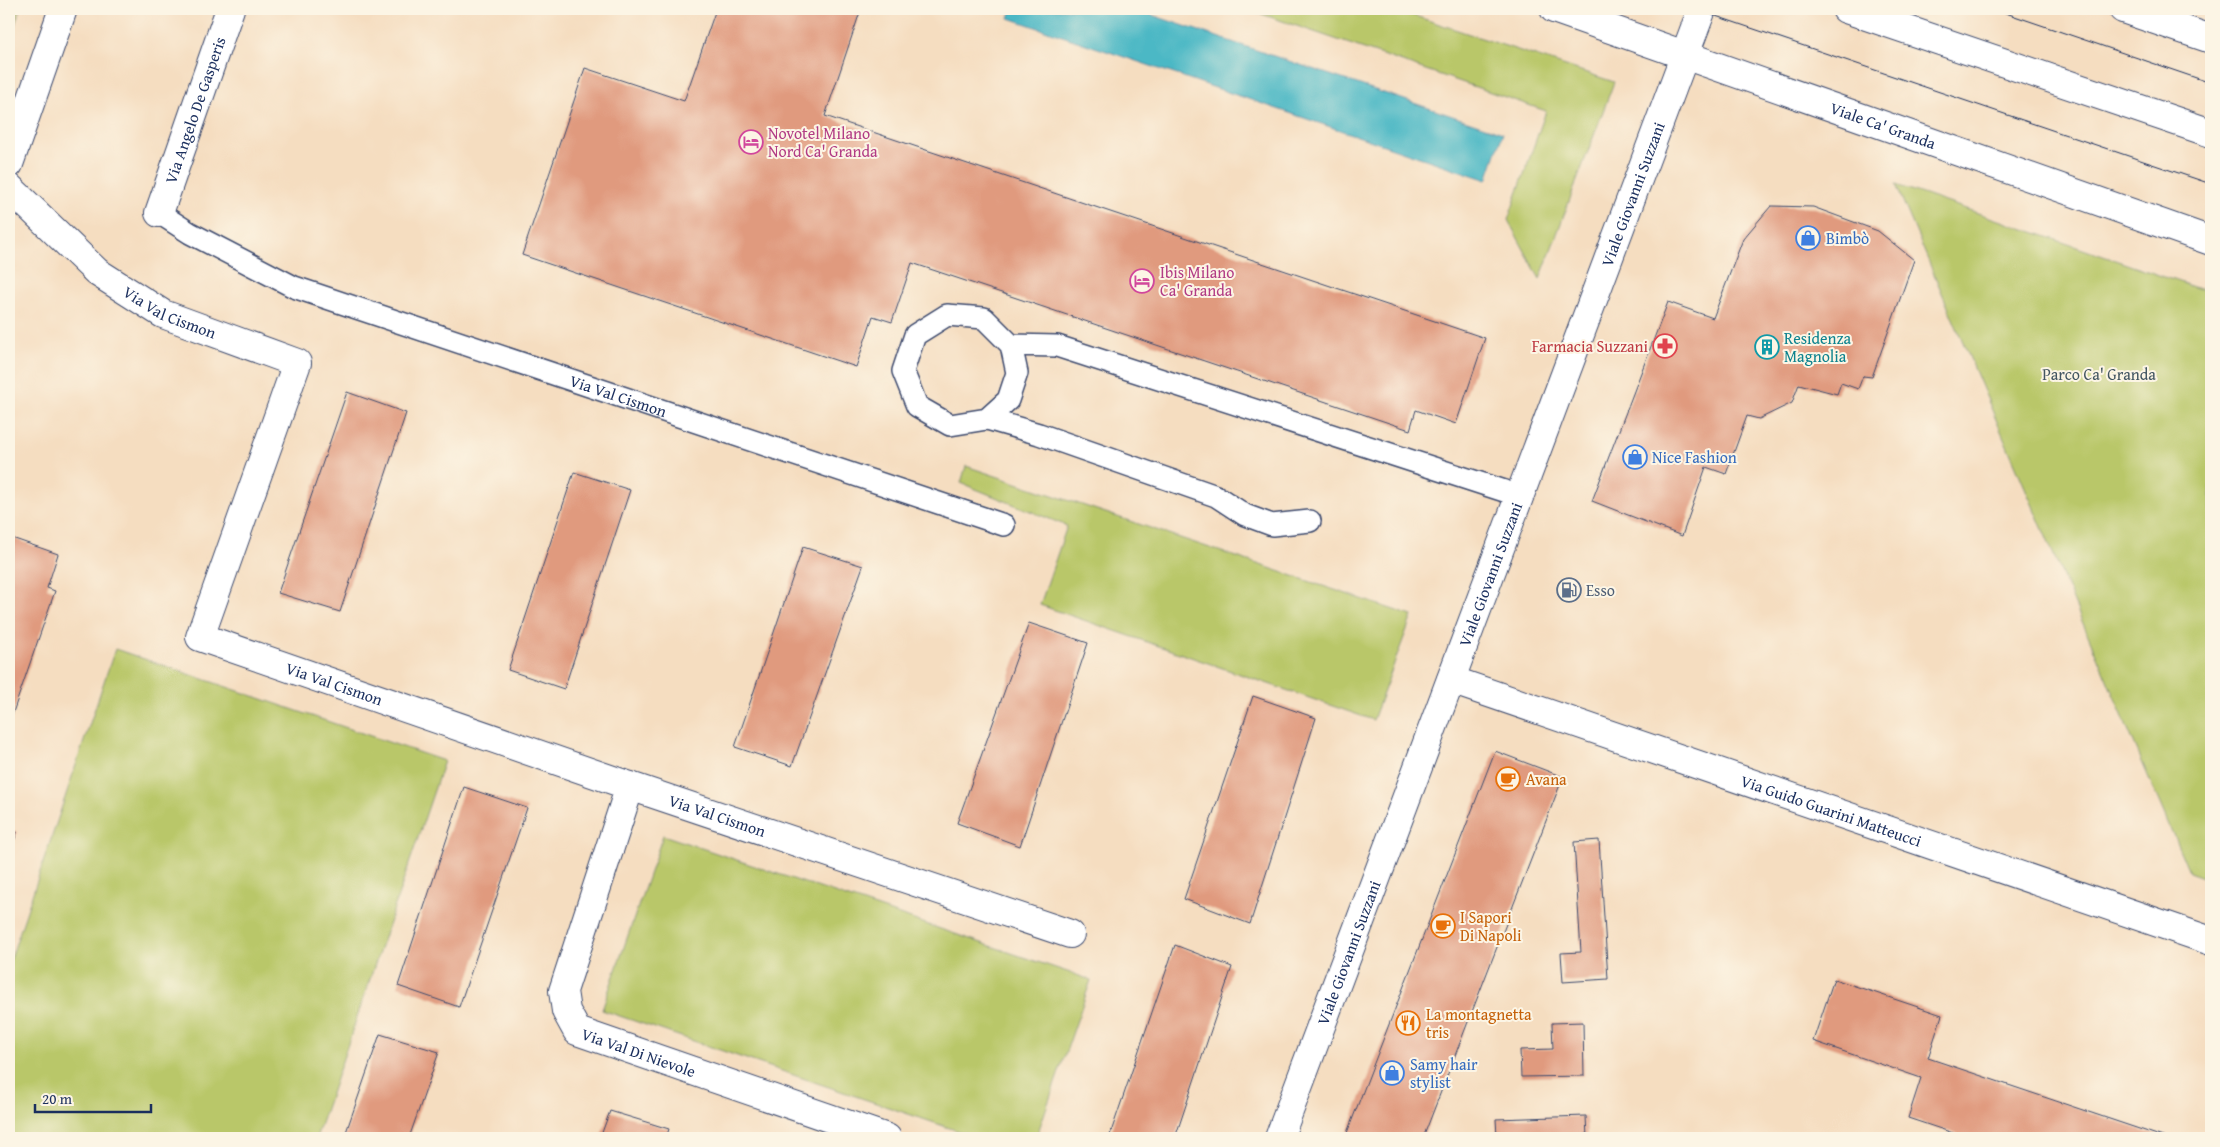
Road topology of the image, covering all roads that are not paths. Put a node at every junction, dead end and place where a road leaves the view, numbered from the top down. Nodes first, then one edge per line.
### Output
1 (63, 9) edge
2 (230, 9) edge
3 (1554, 9) edge
4 (1702, 9) edge
5 (1846, 9) edge
6 (2123, 9) edge
7 (2211, 39) edge
8 (1685, 54) junction
9 (2211, 134) edge
10 (9, 164) edge
11 (9, 187) edge
12 (159, 213) joint
13 (2211, 241) edge
14 (1011, 345) junction
15 (986, 419) junction
16 (1520, 496) junction
17 (1310, 521) dead end
18 (1004, 525) dead end
19 (1451, 680) junction
20 (630, 786) junction
21 (1070, 934) dead end
22 (2211, 941) edge
23 (887, 1138) edge
24 (1279, 1138) edge

1 - 10 street
2 - 12 street, Via Angelo De Gasperis
3 - 8 street, Viale Ca' Granda
4 - 8 street, Viale Giovanni Suzzani
5 - 9 street
6 - 7 street
8 - 13 street, Viale Ca' Granda
8 - 16 street, Viale Giovanni Suzzani
11 - 20 street, Via Val Cismon
12 - 18 lane, Via Val Cismon
14 - 15 lane
14 - 15 lane
14 - 16 lane
15 - 17 lane
16 - 19 street, Viale Giovanni Suzzani
19 - 22 street, Via Guido Guarini Matteucci
19 - 24 street, Viale Giovanni Suzzani
20 - 21 street, Via Val Cismon
20 - 23 street, Via Val Di Nievole

